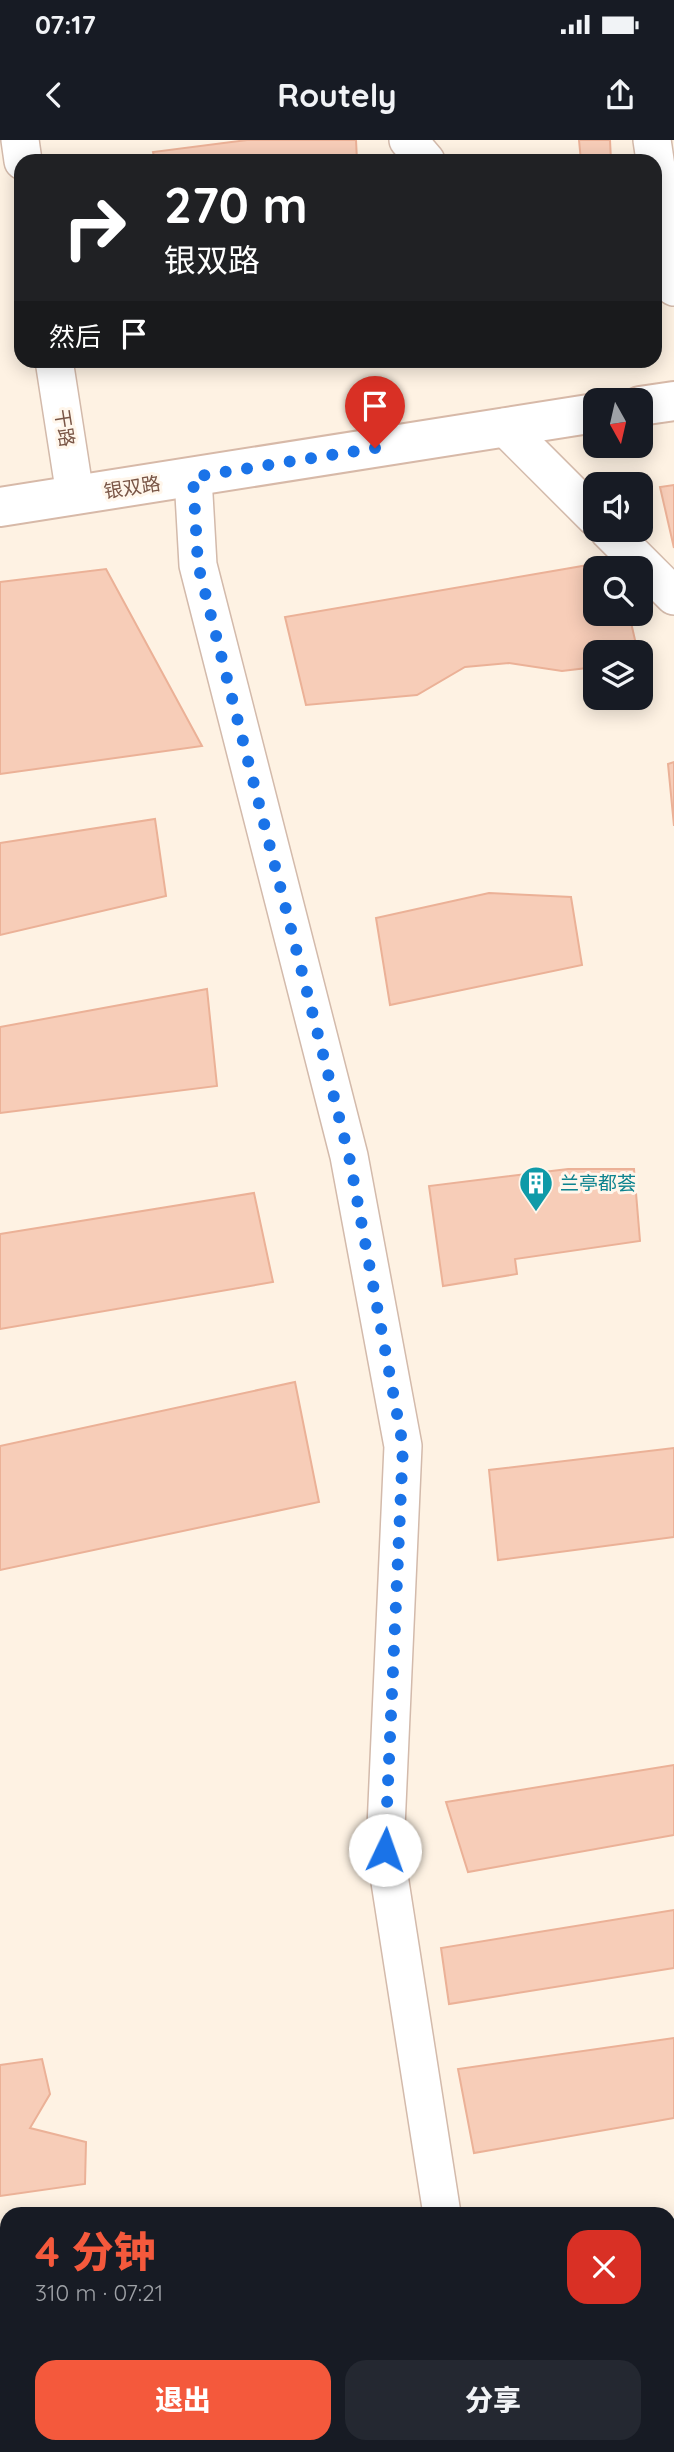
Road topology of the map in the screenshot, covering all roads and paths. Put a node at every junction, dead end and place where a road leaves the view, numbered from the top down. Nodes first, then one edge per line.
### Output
1 (408, 140) edge
2 (420, 154) edge
3 (662, 231) edge
4 (666, 267) edge
5 (55, 368) edge
6 (674, 401) edge
7 (653, 404) edge
8 (583, 415) edge
9 (505, 427) junction
10 (193, 477) junction
11 (75, 495) junction
12 (583, 505) edge
13 (0, 508) edge
14 (620, 542) edge
15 (674, 596) edge
16 (441, 2207) edge

1 - 2 street
3 - 4 street
5 - 11 street, 干路
6 - 7 street
8 - 9 street, 银双路
9 - 10 street, 银双路
9 - 12 street
10 - 11 street, 银双路
10 - 16 street
11 - 13 street, 银双路
14 - 15 street

